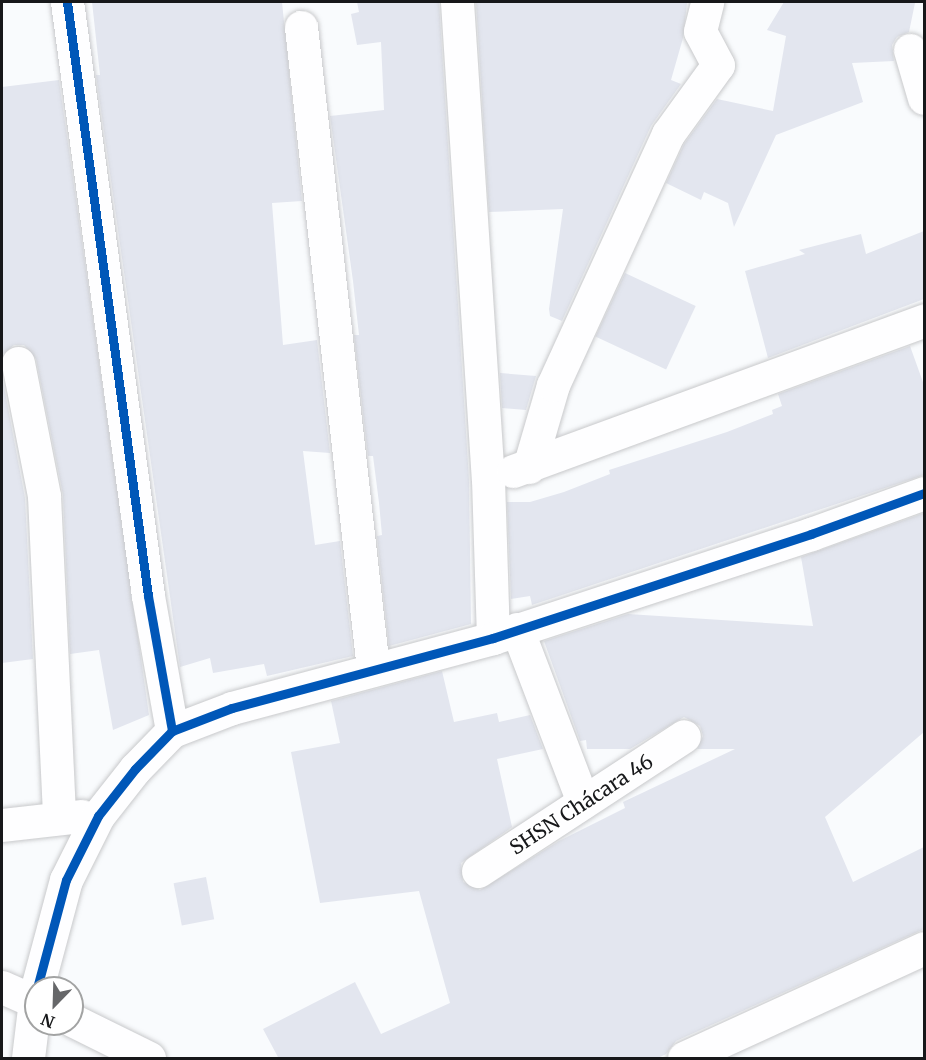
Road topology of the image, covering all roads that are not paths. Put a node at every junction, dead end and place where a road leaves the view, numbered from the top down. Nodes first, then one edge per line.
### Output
1 (68, 2) edge
2 (457, 2) edge
3 (707, 2) edge
4 (301, 27) dead end
5 (910, 50) dead end
6 (924, 98) edge
7 (924, 321) edge
8 (18, 363) dead end
9 (529, 467) junction
10 (488, 479) junction
11 (924, 493) edge
12 (505, 633) junction
13 (373, 669) junction
14 (172, 731) junction
15 (684, 736) dead end
16 (583, 802) junction
17 (59, 816) junction
18 (98, 816) junction
19 (2, 825) edge
20 (478, 871) dead end
21 (924, 948) edge
22 (41, 976) edge
23 (2, 987) edge
24 (24, 993) edge
25 (84, 1026) edge
26 (31, 1036) edge
27 (28, 1059) edge
28 (148, 1059) edge
29 (684, 1059) edge

1 - 14 street
2 - 10 street
3 - 9 street
4 - 13 street
5 - 6 street
7 - 9 street
8 - 17 street
9 - 10 street
10 - 12 street
11 - 12 street
12 - 13 street
12 - 16 street
13 - 14 street
14 - 18 street
15 - 16 street, SHSN Chácara 46
16 - 20 street, SHSN Chácara 46
17 - 18 street
17 - 19 street
18 - 22 street
21 - 29 street
23 - 24 street
25 - 28 street
26 - 27 street

